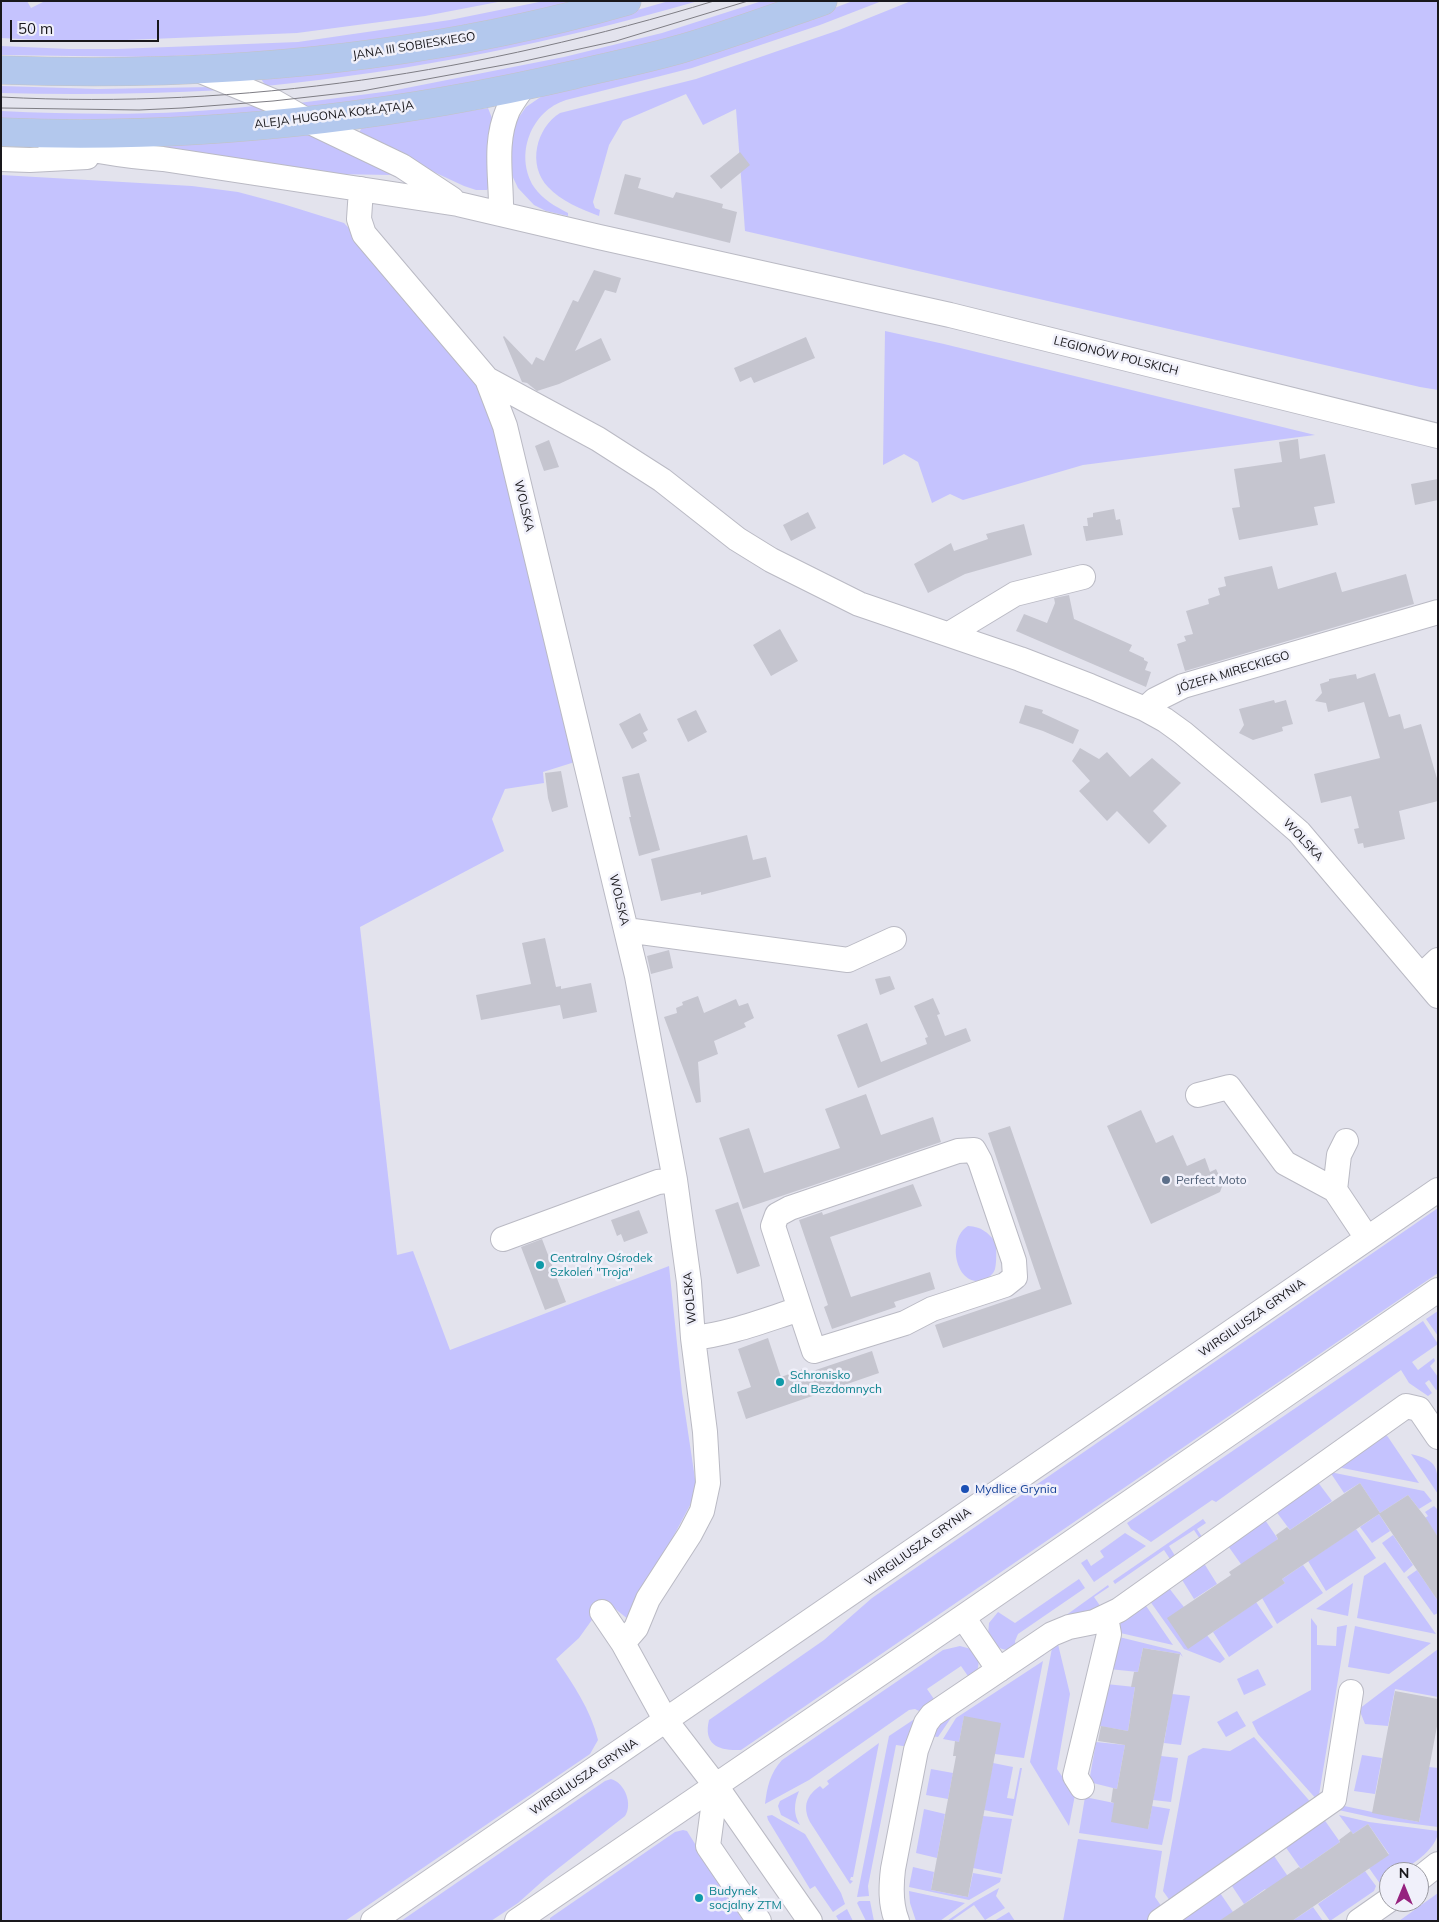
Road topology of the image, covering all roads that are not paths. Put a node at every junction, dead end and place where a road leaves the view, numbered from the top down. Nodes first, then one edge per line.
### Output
1 (627, 1) edge
2 (823, 1) edge
3 (1, 70) edge
4 (198, 70) junction
5 (523, 86) junction
6 (308, 121) junction
7 (13, 132) edge
8 (118, 155) junction
9 (1, 159) edge
10 (361, 189) junction
11 (458, 204) junction
12 (501, 214) junction
13 (487, 379) junction
14 (1438, 436) edge
15 (1083, 576) dead end
16 (1438, 612) edge
17 (949, 634) junction
18 (1145, 709) junction
19 (626, 930) junction
20 (894, 938) dead end
21 (1429, 968) edge
22 (1438, 996) edge
23 (1198, 1095) dead end
24 (1346, 1140) dead end
25 (675, 1180) junction
26 (1335, 1190) junction
27 (1438, 1190) edge
28 (1367, 1238) junction
29 (503, 1239) dead end
30 (1438, 1290) edge
31 (800, 1309) junction
32 (693, 1338) junction
33 (1438, 1437) edge
34 (602, 1612) dead end
35 (964, 1617) junction
36 (1106, 1617) junction
37 (623, 1643) junction
38 (999, 1670) junction
39 (1351, 1692) dead end
40 (666, 1721) junction
41 (716, 1786) junction
42 (1082, 1787) dead end
43 (1379, 1907) edge
44 (522, 1919) edge
45 (373, 1921) edge
46 (759, 1921) edge
47 (810, 1921) edge
48 (897, 1921) edge
49 (1160, 1921) edge
50 (1359, 1921) edge

1 - 4 main road, JANA III SOBIESKIEGO
2 - 5 main road, ALEJA HUGONA KOŁŁĄTAJA
3 - 4 main road
4 - 6 street
5 - 6 main road, ALEJA HUGONA KOŁŁĄTAJA
5 - 12 street
6 - 7 main road, ALEJA HUGONA KOŁŁĄTAJA
6 - 11 street
7 - 8 street
8 - 9 street
8 - 10 street, LEGIONÓW POLSKICH
10 - 11 street, LEGIONÓW POLSKICH
10 - 13 street, WOLSKA
11 - 12 street, LEGIONÓW POLSKICH
12 - 14 street, LEGIONÓW POLSKICH
13 - 17 street
13 - 19 street, WOLSKA
15 - 17 street
16 - 18 street, JÓZEFA MIRECKIEGO
17 - 18 street
18 - 21 street, WOLSKA
19 - 20 street
19 - 25 street, WOLSKA
21 - 22 street, WOLSKA
23 - 26 street
24 - 26 street
25 - 29 street
25 - 32 street, WOLSKA
26 - 28 street
27 - 28 street, WIRGILIUSZA GRYNIA
28 - 40 street, WIRGILIUSZA GRYNIA
30 - 35 street
31 - 31 street
31 - 32 street
32 - 37 street, WOLSKA
33 - 36 street
34 - 37 street
35 - 38 street
35 - 41 street
36 - 38 street
36 - 42 street
37 - 40 street
38 - 48 street
39 - 49 street
40 - 41 street
40 - 45 street, WIRGILIUSZA GRYNIA
41 - 44 street
41 - 46 street
41 - 47 street
43 - 50 street

